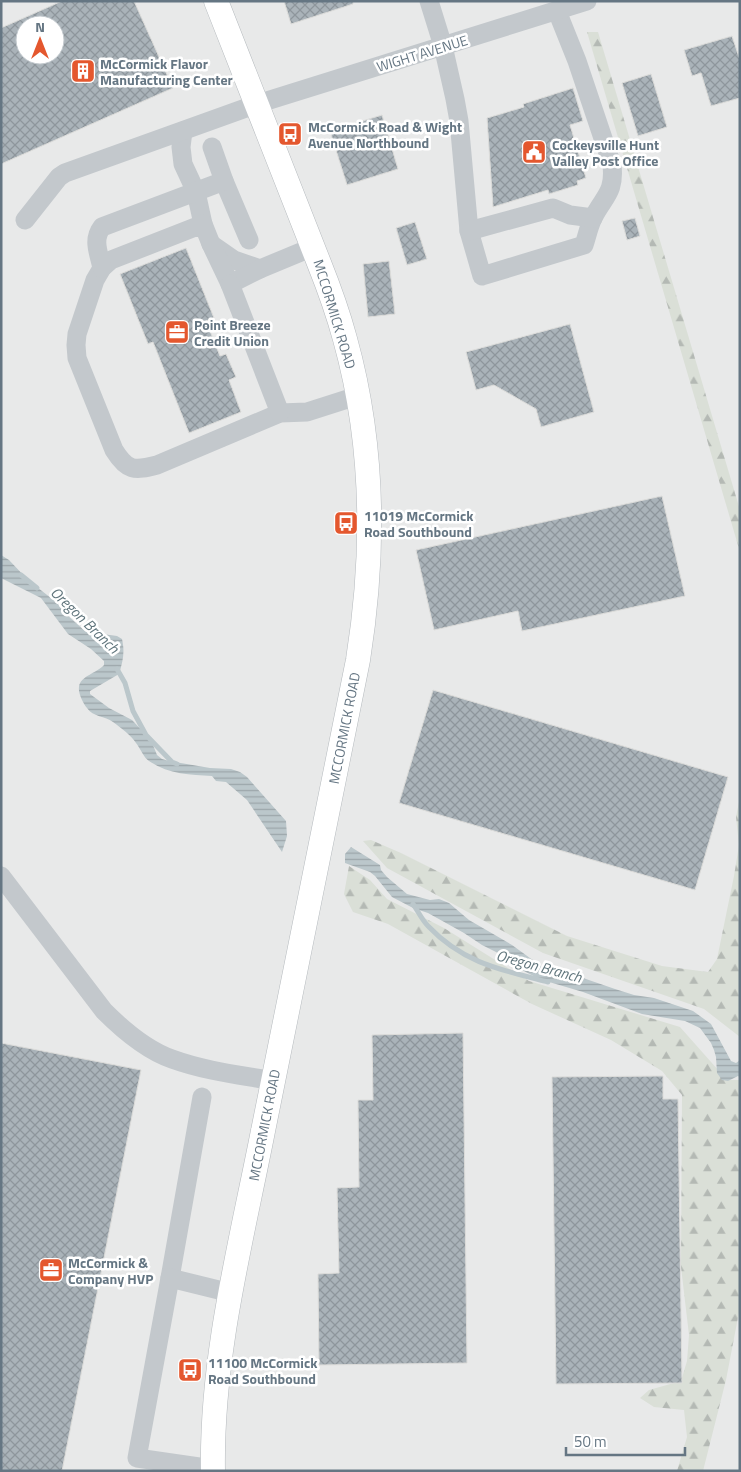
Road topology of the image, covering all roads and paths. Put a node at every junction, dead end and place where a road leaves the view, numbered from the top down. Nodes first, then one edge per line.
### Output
1 (216, 1) edge
2 (429, 1) edge
3 (587, 1) edge
4 (556, 11) junction
5 (443, 46) junction
6 (257, 104) junction
7 (184, 130) junction
8 (212, 147) dead end
9 (224, 181) junction
10 (196, 192) junction
11 (593, 218) junction
12 (25, 220) dead end
13 (203, 224) junction
14 (469, 231) junction
15 (249, 240) dead end
16 (211, 244) junction
17 (313, 247) junction
18 (102, 268) junction
19 (260, 269) junction
20 (230, 284) junction
21 (358, 396) junction
22 (280, 413) junction
23 (1, 876) edge
24 (273, 1082) junction
25 (202, 1096) dead end
26 (170, 1278) junction
27 (231, 1292) junction
28 (213, 1470) edge

1 - 6 main road, MCCORMICK ROAD
2 - 5 street
3 - 4 street, WIGHT AVENUE
4 - 5 street, WIGHT AVENUE
4 - 11 street
5 - 6 street, WIGHT AVENUE
5 - 14 street
6 - 7 street, WIGHT AVENUE
6 - 17 main road, MCCORMICK ROAD
7 - 10 street
7 - 12 street, WIGHT AVENUE
8 - 9 street
9 - 10 street
9 - 15 street
10 - 13 street
10 - 18 street
11 - 14 street
11 - 14 street
13 - 16 street
13 - 18 street
16 - 19 street
16 - 20 street
17 - 19 street
17 - 21 main road, MCCORMICK ROAD
18 - 22 street
19 - 20 street
20 - 22 street
21 - 22 street
21 - 24 main road, MCCORMICK ROAD
23 - 24 street
24 - 27 main road, MCCORMICK ROAD
25 - 26 street
26 - 27 street
26 - 28 street
27 - 28 main road, MCCORMICK ROAD

